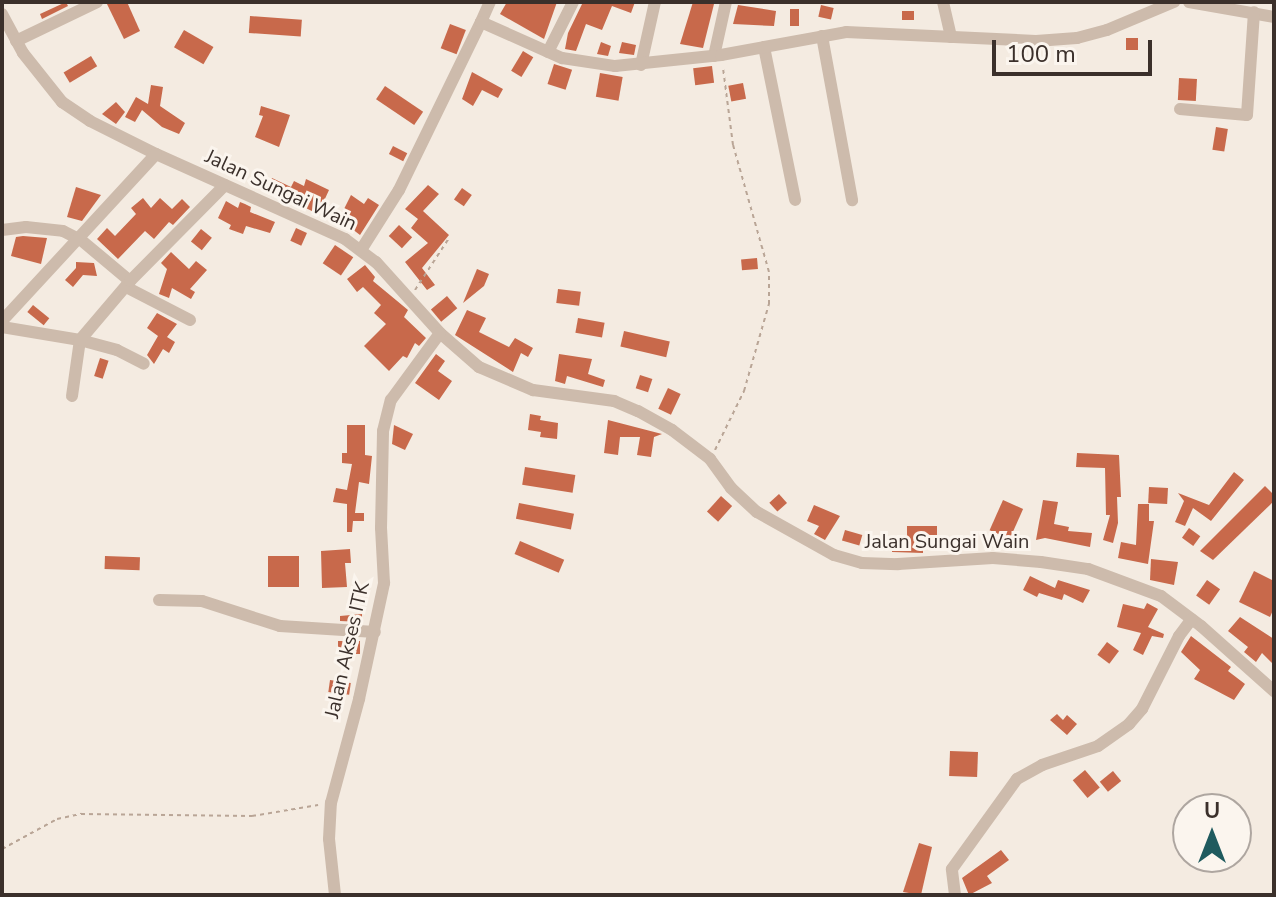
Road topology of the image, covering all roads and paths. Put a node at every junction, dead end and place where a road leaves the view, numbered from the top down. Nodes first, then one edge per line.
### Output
1 (97, 2) edge
2 (490, 2) edge
3 (573, 2) edge
4 (655, 2) edge
5 (726, 2) edge
6 (943, 2) edge
7 (1174, 2) edge
8 (1189, 2) edge
9 (1254, 12) junction
10 (2, 14) edge
11 (1274, 17) edge
12 (481, 22) junction
13 (822, 36) junction
14 (951, 37) junction
15 (16, 41) junction
16 (764, 47) junction
17 (548, 52) junction
18 (718, 55) junction
19 (641, 65) junction
20 (1180, 109) dead end
21 (156, 154) junction
22 (225, 185) junction
23 (795, 200) dead end
24 (852, 200) dead end
25 (2, 230) edge
26 (449, 238) dead end
27 (81, 240) junction
28 (361, 250) junction
29 (128, 284) junction
30 (410, 297) junction
31 (190, 320) dead end
32 (2, 321) edge
33 (2, 327) edge
34 (440, 333) junction
35 (80, 340) junction
36 (144, 364) dead end
37 (72, 396) dead end
38 (710, 459) junction
39 (159, 600) dead end
40 (1192, 619) junction
41 (375, 632) junction
42 (1274, 691) edge
43 (331, 803) junction
44 (2, 849) edge
45 (335, 895) edge
46 (955, 895) edge

1 - 15 street
2 - 12 street
3 - 17 street
4 - 19 street
5 - 18 street
6 - 14 street
7 - 14 street
8 - 9 street
9 - 11 street
9 - 20 street
10 - 15 street, Jalan Sungai Wain
12 - 17 street
12 - 28 street
13 - 14 street
13 - 16 street
13 - 24 street
15 - 21 street, Jalan Sungai Wain
16 - 18 street
16 - 23 street
17 - 19 street
18 - 19 street
18 - 38 path
21 - 22 street, Jalan Sungai Wain
21 - 27 street
22 - 28 street, Jalan Sungai Wain
22 - 29 street
25 - 27 street
26 - 30 path
27 - 29 street
27 - 32 street
28 - 30 street, Jalan Sungai Wain
29 - 31 street
29 - 35 street
30 - 34 street, Jalan Sungai Wain
33 - 35 street
34 - 38 street, Jalan Sungai Wain
34 - 41 street, Jalan Akses ITK
35 - 36 street
35 - 37 street
38 - 40 street, Jalan Sungai Wain
39 - 41 street
40 - 42 street, Jalan Sungai Wain
40 - 46 street
41 - 43 street, Jalan Akses ITK
43 - 44 path
43 - 45 street, Jalan Akses ITK

